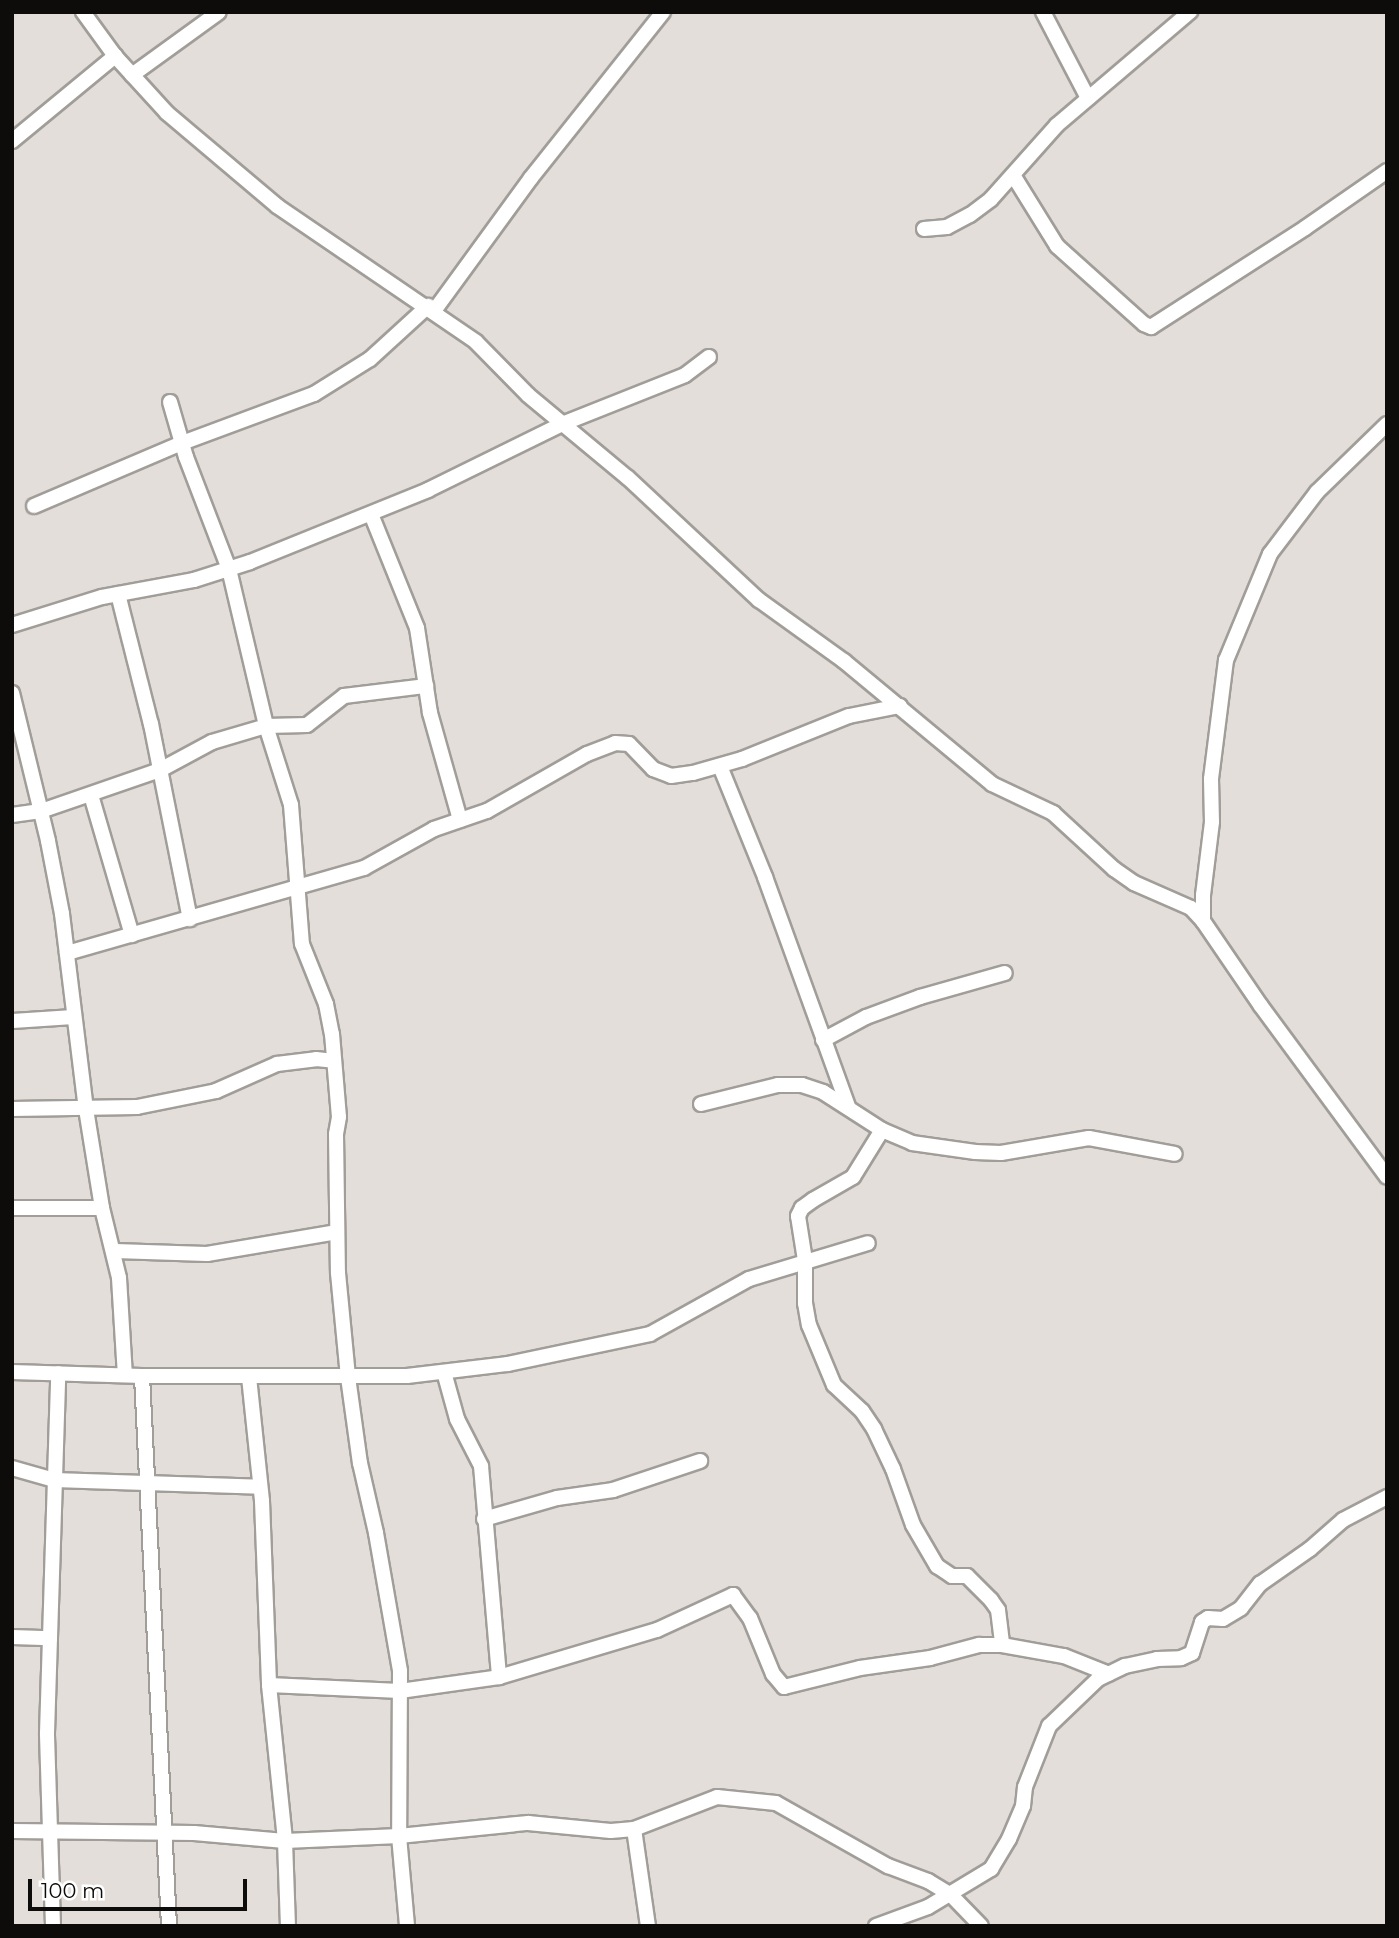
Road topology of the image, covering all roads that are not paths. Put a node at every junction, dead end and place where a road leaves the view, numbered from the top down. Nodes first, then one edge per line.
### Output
1 (83, 12) edge
2 (219, 12) edge
3 (663, 12) edge
4 (1043, 12) edge
5 (1190, 12) edge
6 (115, 56) junction
7 (132, 75) junction
8 (1088, 98) junction
9 (12, 141) edge
10 (1387, 171) edge
11 (1013, 175) junction
12 (924, 229) dead end
13 (431, 309) junction
14 (709, 357) dead end
15 (170, 402) dead end
16 (562, 424) junction
17 (1387, 424) edge
18 (182, 443) junction
19 (34, 506) dead end
20 (371, 514) junction
21 (229, 569) junction
22 (118, 594) junction
23 (12, 625) edge
24 (426, 685) junction
25 (12, 693) edge
26 (900, 706) junction
27 (266, 726) junction
28 (720, 766) junction
29 (160, 771) junction
30 (91, 795) junction
31 (41, 811) junction
32 (12, 815) edge
33 (460, 820) junction
34 (298, 887) junction
35 (190, 919) junction
36 (1203, 920) junction
37 (132, 935) junction
38 (67, 953) junction
39 (1004, 973) dead end
40 (74, 1017) junction
41 (12, 1021) edge
42 (823, 1040) junction
43 (334, 1061) junction
44 (701, 1104) dead end
45 (848, 1105) junction
46 (12, 1109) edge
47 (86, 1109) junction
48 (882, 1129) junction
49 (1175, 1154) dead end
50 (1385, 1167) edge
51 (12, 1208) edge
52 (102, 1208) junction
53 (337, 1232) junction
54 (868, 1244) dead end
55 (115, 1251) junction
56 (805, 1260) junction
57 (444, 1371) junction
58 (12, 1372) edge
59 (58, 1373) junction
60 (124, 1375) junction
61 (142, 1376) junction
62 (249, 1377) junction
63 (348, 1377) junction
64 (700, 1461) dead end
65 (12, 1468) edge
66 (54, 1480) junction
67 (148, 1485) junction
68 (260, 1487) junction
69 (1387, 1497) edge
70 (484, 1519) junction
71 (12, 1637) edge
72 (50, 1638) junction
73 (1002, 1645) junction
74 (1109, 1674) junction
75 (499, 1677) junction
76 (269, 1685) junction
77 (400, 1690) junction
78 (634, 1829) junction
79 (12, 1831) edge
80 (51, 1831) junction
81 (166, 1832) junction
82 (399, 1836) junction
83 (285, 1841) junction
84 (951, 1895) junction
85 (53, 1926) edge
86 (169, 1926) edge
87 (288, 1926) edge
88 (407, 1926) edge
89 (648, 1926) edge
90 (876, 1926) edge
91 (981, 1926) edge

1 - 6 street
2 - 7 street
3 - 13 street
4 - 8 street
5 - 8 street
6 - 7 street
6 - 9 street
7 - 13 street
8 - 11 street
10 - 11 street
11 - 12 street
13 - 16 street
13 - 18 street
14 - 16 street
15 - 18 street
16 - 20 street
16 - 26 street
17 - 36 street
18 - 19 street
18 - 21 street
20 - 21 street
20 - 24 street
21 - 22 street
21 - 27 street
22 - 23 street
22 - 29 street
24 - 27 street
24 - 33 street
25 - 31 street
26 - 28 street
26 - 36 street
27 - 29 street
27 - 34 street
28 - 33 street
28 - 42 street
29 - 30 street
29 - 35 street
30 - 31 street
30 - 37 street
31 - 32 street
31 - 38 street
33 - 34 street
34 - 35 street
34 - 43 street
35 - 37 street
36 - 50 street
37 - 38 street
38 - 40 street
39 - 42 street
40 - 41 street
40 - 47 street
42 - 45 street
43 - 47 street
43 - 53 street
44 - 45 street
45 - 48 street
46 - 47 street
47 - 52 street
48 - 49 street
48 - 56 street
51 - 52 street
52 - 55 street
53 - 55 street
53 - 63 street
54 - 56 street
55 - 60 street
56 - 57 street
56 - 73 street
57 - 63 street
57 - 70 street
58 - 59 street
59 - 60 street
59 - 66 street
60 - 61 street
61 - 62 street
61 - 67 street
62 - 63 street
62 - 68 street
63 - 77 street
64 - 70 street
65 - 66 street
66 - 67 street
66 - 72 street
67 - 68 street
67 - 81 street
68 - 76 street
69 - 74 street
70 - 75 street
71 - 72 street
72 - 80 street
73 - 74 street
73 - 75 street
74 - 84 street
75 - 77 street
76 - 77 street
76 - 83 street
77 - 82 street
78 - 82 street
78 - 84 street
78 - 89 street
79 - 80 street
80 - 81 street
80 - 85 street
81 - 83 street
81 - 86 street
82 - 83 street
82 - 88 street
83 - 87 street
84 - 90 street
84 - 91 street

